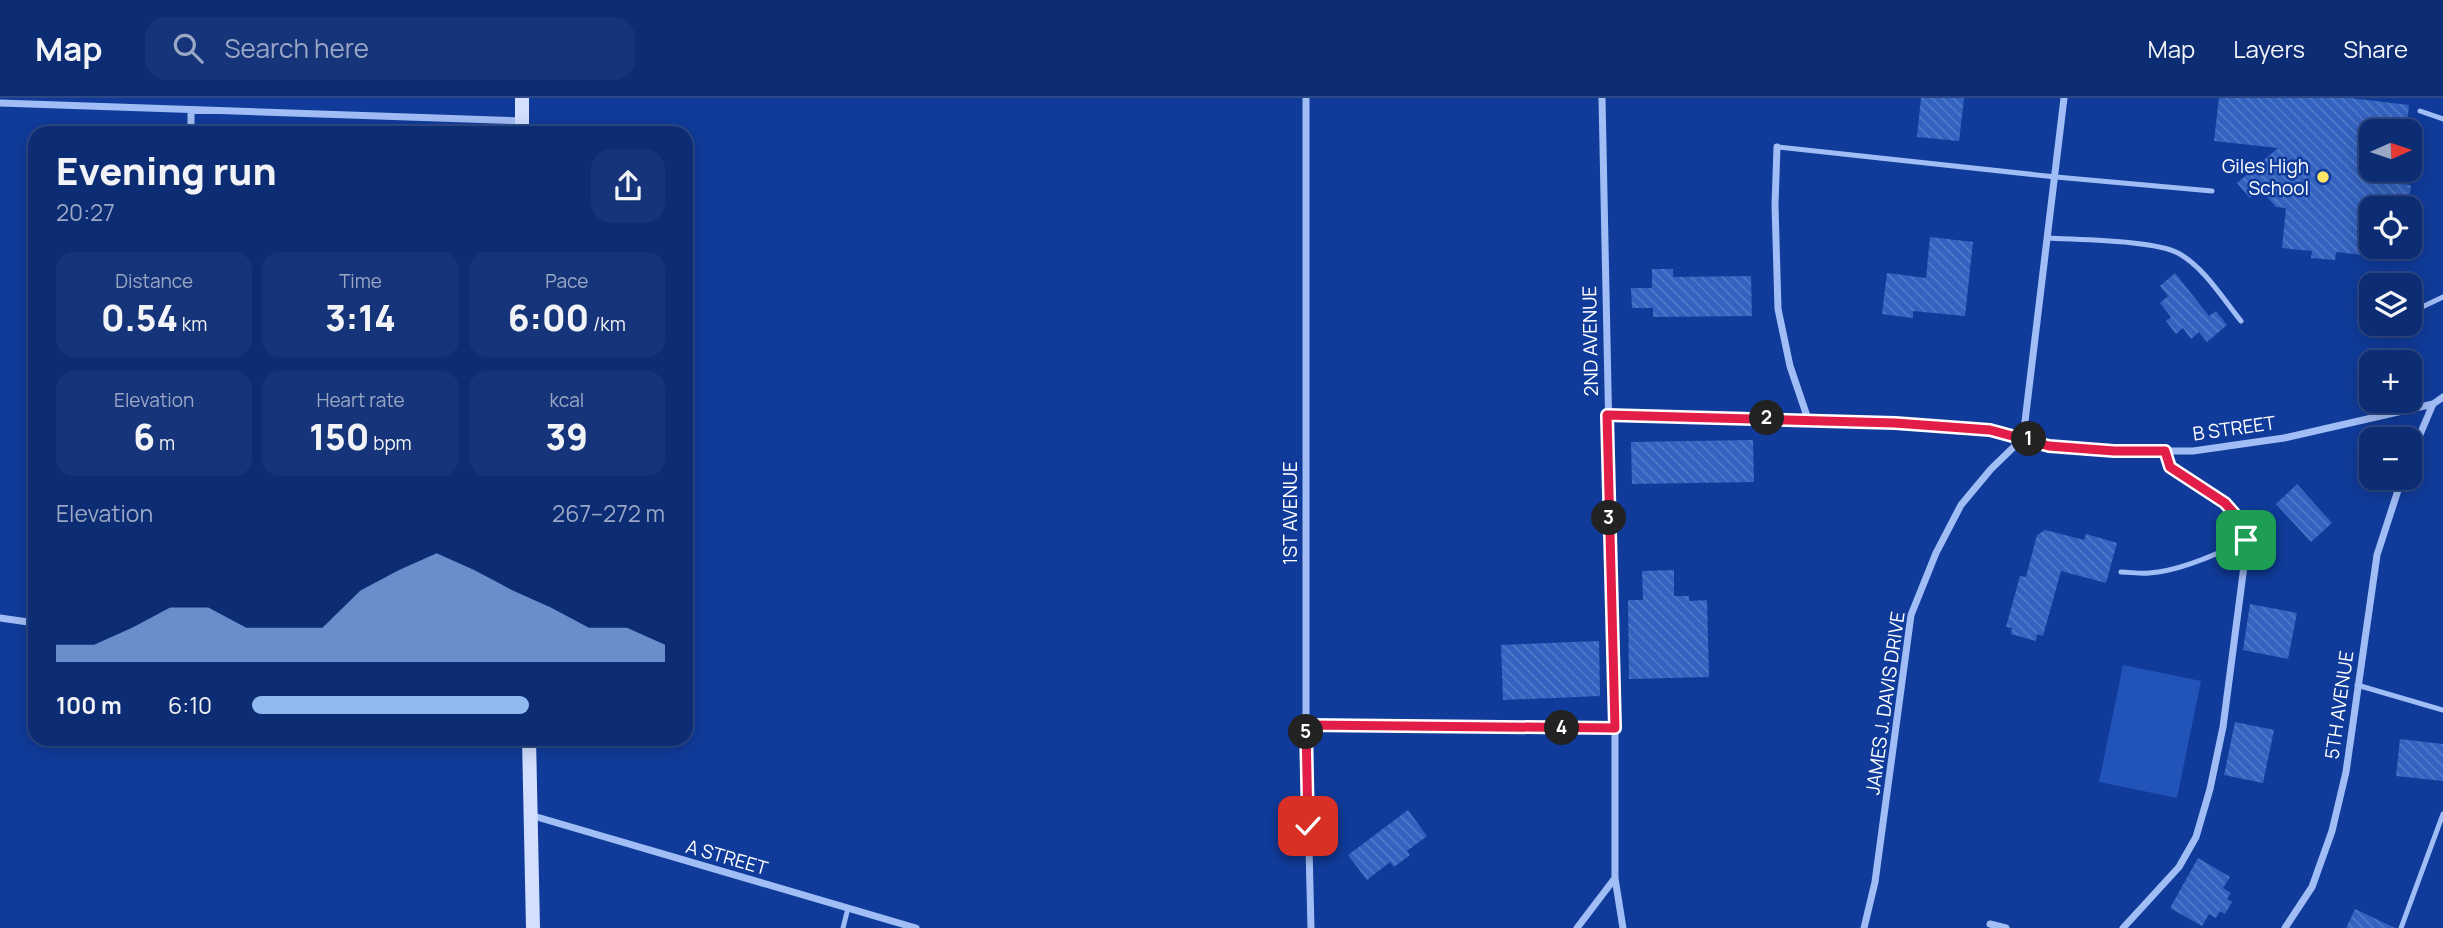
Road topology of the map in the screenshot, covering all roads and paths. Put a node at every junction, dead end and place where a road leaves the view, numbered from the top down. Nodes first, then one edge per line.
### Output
1 (522, 98) edge
2 (1306, 98) edge
3 (1602, 98) edge
4 (2064, 98) edge
5 (0, 103) edge
6 (191, 111) junction
7 (2420, 111) dead end
8 (2443, 120) edge
9 (191, 126) edge
10 (501, 126) edge
11 (522, 126) edge
12 (1777, 147) joint
13 (2056, 177) junction
14 (2212, 191) dead end
15 (2048, 238) junction
16 (2443, 296) edge
17 (2422, 307) dead end
18 (2241, 321) dead end
19 (2443, 397) edge
20 (2432, 404) junction
21 (1607, 415) junction
22 (1808, 419) junction
23 (2422, 429) edge
24 (2024, 438) junction
25 (2165, 451) junction
26 (2398, 490) edge
27 (2246, 540) junction
28 (2121, 572) dead end
29 (0, 618) edge
30 (28, 622) edge
31 (2357, 685) junction
32 (2443, 710) edge
33 (1306, 725) junction
34 (1615, 728) junction
35 (529, 746) edge
36 (2443, 814) edge
37 (530, 816) junction
38 (1615, 878) junction
39 (848, 908) junction
40 (1990, 924) dead end
41 (533, 928) edge
42 (843, 928) edge
43 (916, 928) edge
44 (1311, 928) edge
45 (1577, 928) edge
46 (1623, 928) edge
47 (1864, 928) edge
48 (2006, 928) edge
49 (2123, 928) edge
50 (2285, 928) edge
51 (2401, 928) edge

1 - 11 main road
2 - 33 street, 1ST AVENUE
3 - 21 street, 2ND AVENUE
4 - 13 street
5 - 6 street
6 - 9 street
6 - 10 street
7 - 8 lane
12 - 13 lane
12 - 22 street
13 - 14 lane
13 - 15 street
15 - 18 lane
15 - 24 street
16 - 17 lane
19 - 20 street, B STREET
20 - 23 street
20 - 25 street, B STREET
21 - 22 street, B STREET
21 - 34 street, 2ND AVENUE
22 - 24 street, B STREET
24 - 25 street, B STREET
24 - 47 street, JAMES J. DAVIS DRIVE
25 - 27 street
26 - 31 street, 5TH AVENUE
27 - 28 lane
27 - 49 street
29 - 30 street
31 - 32 lane
31 - 50 street, 5TH AVENUE
33 - 34 street
33 - 44 street, 1ST AVENUE
34 - 38 street, 2ND AVENUE
35 - 37 main road
36 - 51 lane
37 - 39 street, A STREET
37 - 41 main road
38 - 45 street
38 - 46 street, 2ND AVENUE
39 - 42 lane
39 - 43 street, A STREET
40 - 48 street

